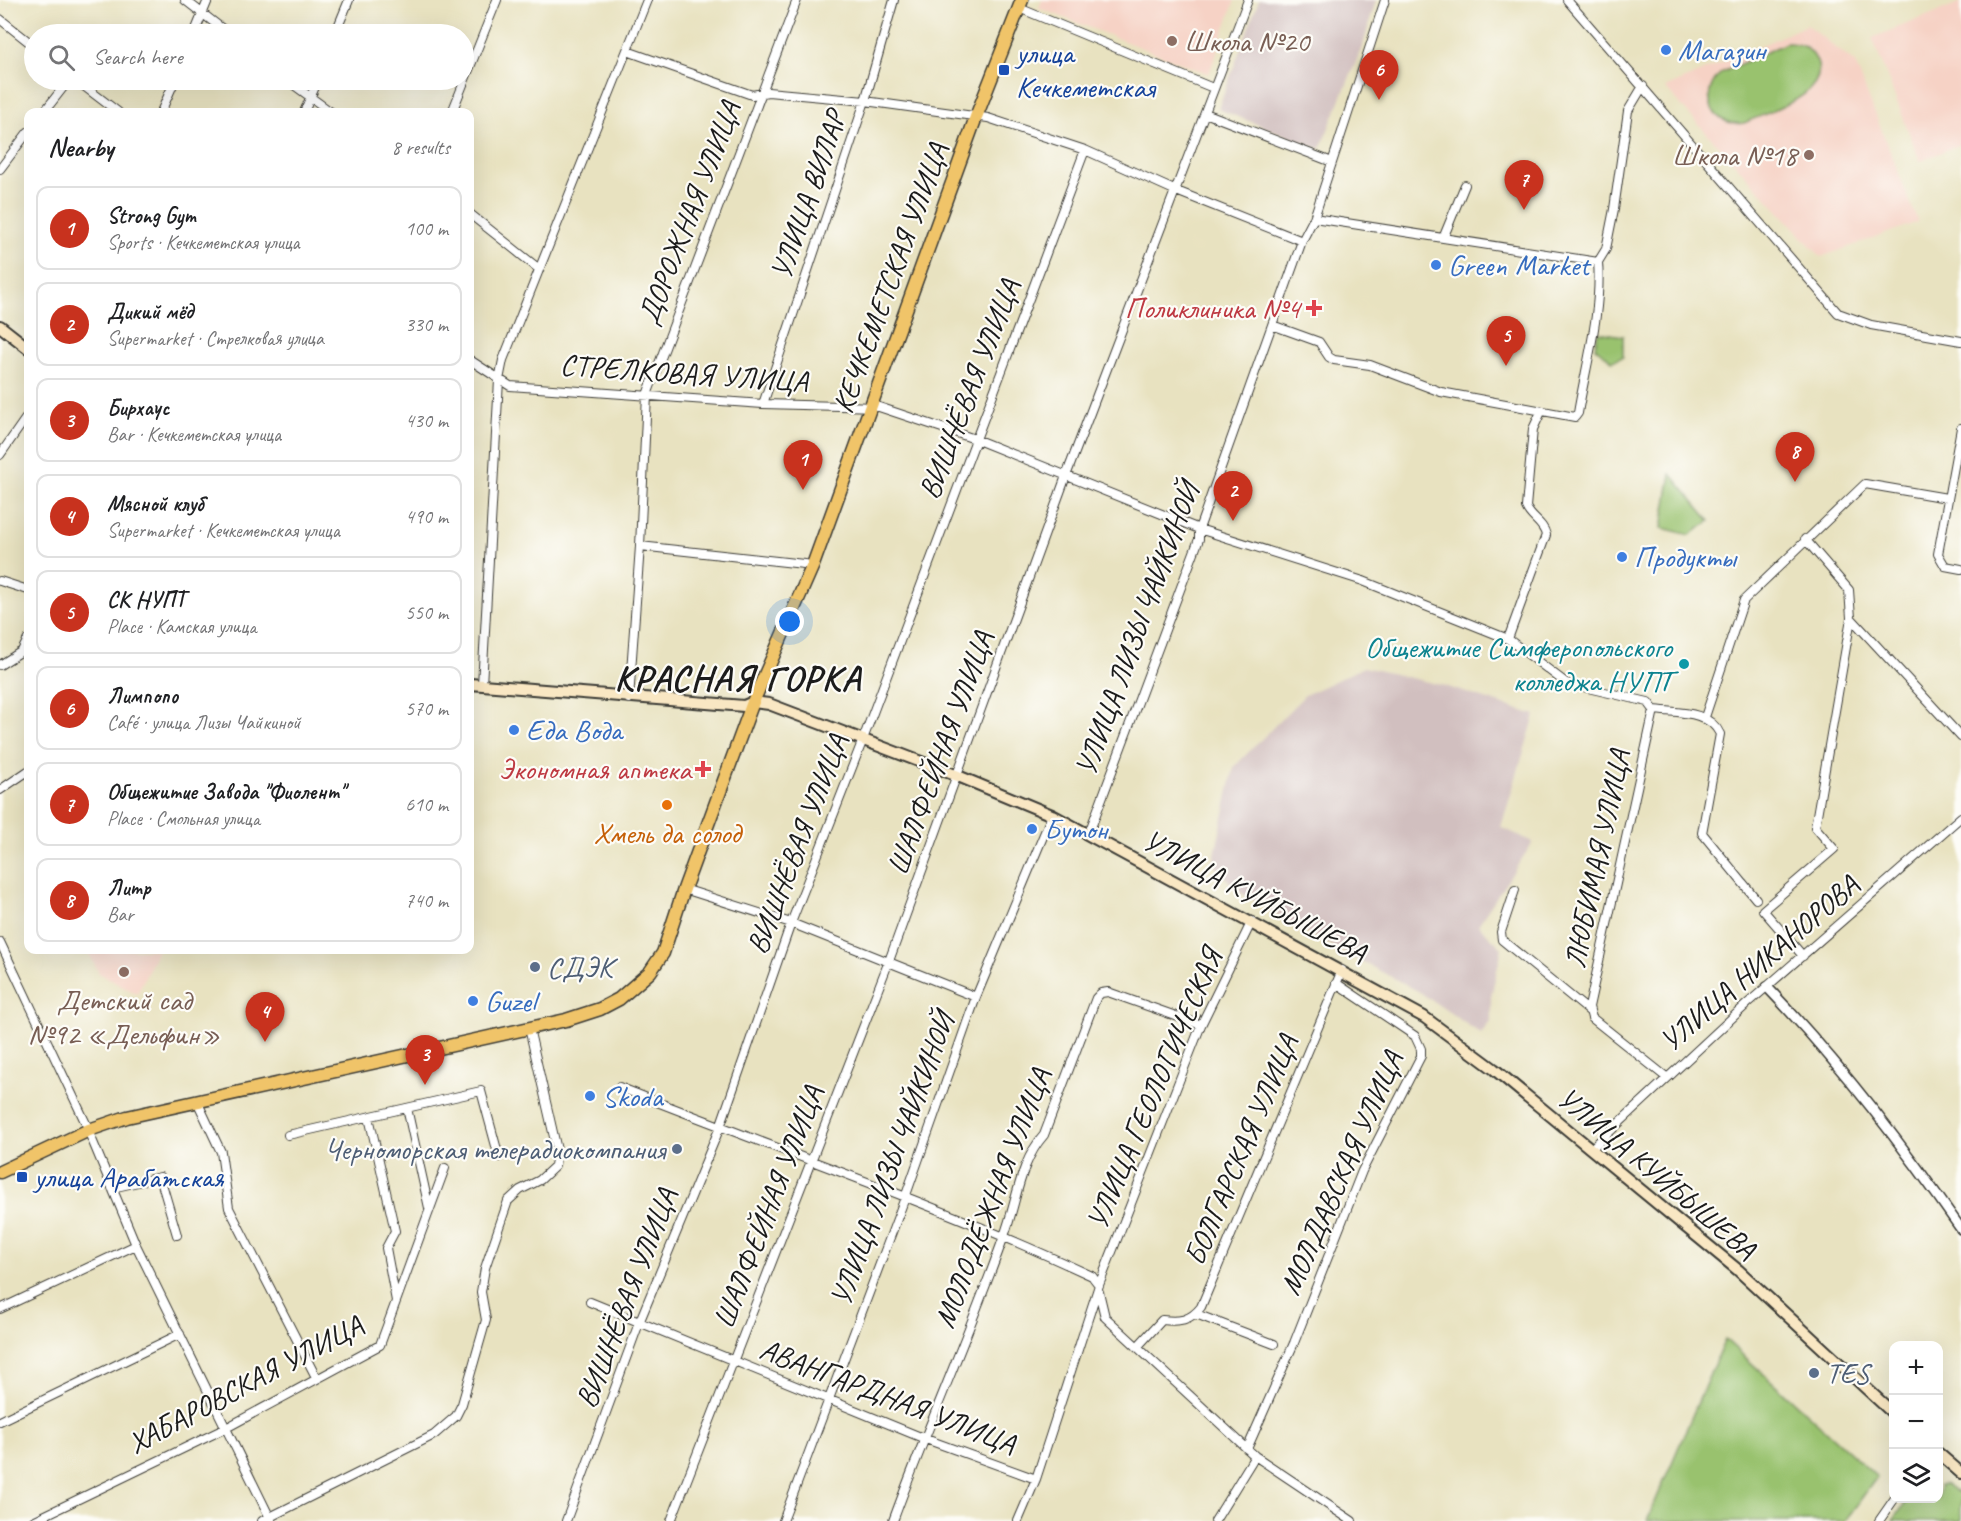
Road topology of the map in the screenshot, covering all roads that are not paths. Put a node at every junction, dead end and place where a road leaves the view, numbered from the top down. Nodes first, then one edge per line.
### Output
1 (185, 0) edge
2 (208, 0) edge
3 (349, 0) edge
4 (497, 0) edge
5 (647, 0) edge
6 (797, 0) edge
7 (894, 0) edge
8 (1248, 0) edge
9 (1385, 0) edge
10 (1567, 0) edge
11 (1021, 4) edge
12 (203, 14) junction
13 (0, 19) edge
14 (198, 24) edge
15 (216, 24) edge
16 (339, 24) edge
17 (24, 38) edge
18 (627, 51) junction
19 (474, 57) edge
20 (1642, 86) junction
21 (1213, 88) junction
22 (61, 90) edge
23 (89, 90) edge
24 (171, 90) edge
25 (300, 90) edge
26 (314, 90) edge
27 (461, 90) edge
28 (760, 93) junction
29 (310, 98) junction
30 (865, 101) junction
31 (47, 108) edge
32 (113, 108) edge
33 (163, 108) edge
34 (306, 108) edge
35 (325, 108) edge
36 (454, 108) edge
37 (1204, 113) junction
38 (976, 117) junction
39 (24, 137) edge
40 (1085, 150) junction
41 (1332, 162) junction
42 (0, 170) edge
43 (1465, 185) dead end
44 (1174, 190) junction
45 (474, 217) edge
46 (1314, 218) junction
47 (1444, 236) junction
48 (1302, 242) junction
49 (1598, 262) junction
50 (539, 269) junction
51 (1272, 325) junction
52 (0, 326) edge
53 (1961, 341) edge
54 (24, 345) edge
55 (474, 363) edge
56 (499, 380) junction
57 (647, 395) junction
58 (763, 404) junction
59 (869, 405) junction
60 (1541, 412) junction
61 (24, 421) edge
62 (1961, 428) edge
63 (975, 439) junction
64 (0, 455) edge
65 (1066, 476) junction
66 (1947, 498) junction
67 (1199, 529) junction
68 (1805, 540) junction
69 (640, 546) junction
70 (813, 565) junction
71 (1961, 569) edge
72 (0, 581) edge
73 (24, 589) edge
74 (1851, 618) junction
75 (1508, 639) junction
76 (24, 647) edge
77 (0, 665) edge
78 (474, 684) edge
79 (482, 685) junction
80 (628, 699) junction
81 (753, 702) junction
82 (1654, 710) junction
83 (1704, 717) junction
84 (1961, 737) edge
85 (862, 742) junction
86 (24, 774) edge
87 (958, 776) junction
88 (0, 790) edge
89 (1052, 815) junction
90 (1961, 817) edge
91 (1089, 833) junction
92 (684, 888) junction
93 (1515, 890) dead end
94 (1756, 900) dead end
95 (1252, 921) junction
96 (791, 922) junction
97 (0, 942) edge
98 (1803, 956) junction
99 (889, 961) junction
100 (1342, 970) junction
101 (1336, 983) junction
102 (1767, 987) junction
103 (976, 997) junction
104 (1591, 1015) junction
105 (1201, 1025) junction
106 (529, 1028) junction
107 (1666, 1077) junction
108 (619, 1087) dead end
109 (197, 1101) junction
110 (407, 1108) junction
111 (369, 1117) junction
112 (720, 1127) junction
113 (88, 1130) junction
114 (288, 1135) dead end
115 (1591, 1149) junction
116 (499, 1157) dead end
117 (810, 1162) junction
118 (445, 1168) dead end
119 (0, 1172) edge
120 (112, 1188) junction
121 (906, 1195) junction
122 (429, 1210) junction
123 (1961, 1229) edge
124 (177, 1235) dead end
125 (1005, 1235) junction
126 (136, 1245) junction
127 (1099, 1285) junction
128 (396, 1302) junction
129 (590, 1302) dead end
130 (0, 1309) edge
131 (1196, 1314) junction
132 (639, 1323) junction
133 (180, 1334) junction
134 (1274, 1344) dead end
135 (1138, 1346) junction
136 (734, 1363) junction
137 (317, 1379) junction
138 (829, 1398) junction
139 (1889, 1410) edge
140 (0, 1421) edge
141 (226, 1428) junction
142 (923, 1438) junction
143 (1247, 1449) junction
144 (1943, 1455) edge
145 (1255, 1456) junction
146 (1943, 1457) edge
147 (1961, 1465) edge
148 (1961, 1473) edge
149 (1036, 1479) junction
150 (1892, 1503) edge
151 (268, 1520) edge
152 (33, 1521) edge
153 (566, 1521) edge
154 (671, 1521) edge
155 (783, 1521) edge
156 (893, 1521) edge
157 (1018, 1521) edge
158 (1215, 1521) edge
159 (1352, 1521) edge
160 (1879, 1521) edge

1 - 12 street
2 - 12 street
3 - 16 street
4 - 19 street
5 - 18 street
6 - 28 street, ДОРОЖНАЯ УЛИЦА
7 - 30 street, УЛИЦА ВИЛАР
8 - 21 street, ШАЛФЕЙНАЯ УЛИЦА
9 - 41 street, УЛИЦА ЛИЗЫ ЧАЙКИНОЙ
10 - 20 street
11 - 21 street
11 - 38 main road, КЕЧКЕМЕТСКАЯ УЛИЦА
12 - 14 street
12 - 15 street
13 - 17 street
18 - 28 street
18 - 50 street
20 - 49 street
20 - 53 street
21 - 37 street, ШАЛФЕЙНАЯ УЛИЦА
22 - 31 street
23 - 32 street
24 - 33 street
25 - 29 street
26 - 29 street
27 - 36 street
28 - 30 street
28 - 57 street, ДОРОЖНАЯ УЛИЦА
29 - 34 street
29 - 35 street
30 - 38 street
30 - 58 street, УЛИЦА ВИЛАР
37 - 41 street
37 - 44 street, ШАЛФЕЙНАЯ УЛИЦА
38 - 40 street
38 - 59 main road, КЕЧКЕМЕТСКАЯ УЛИЦА
39 - 42 street
40 - 44 street
40 - 63 street, ВИШНЁВАЯ УЛИЦА
41 - 46 street, УЛИЦА ЛИЗЫ ЧАЙКИНОЙ
43 - 47 street
44 - 48 street
44 - 65 street, ШАЛФЕЙНАЯ УЛИЦА
45 - 50 street
46 - 47 street
46 - 48 street, УЛИЦА ЛИЗЫ ЧАЙКИНОЙ
47 - 49 street
48 - 51 street, УЛИЦА ЛИЗЫ ЧАЙКИНОЙ
49 - 60 street
50 - 56 street
51 - 60 street
51 - 67 street, УЛИЦА ЛИЗЫ ЧАЙКИНОЙ
52 - 54 main road
55 - 56 street, СТРЕЛКОВАЯ УЛИЦА
56 - 57 street, СТРЕЛКОВАЯ УЛИЦА
56 - 79 street
57 - 58 street, СТРЕЛКОВАЯ УЛИЦА
57 - 69 street, ДОРОЖНАЯ УЛИЦА
58 - 59 street, СТРЕЛКОВАЯ УЛИЦА
59 - 63 street, СТРЕЛКОВАЯ УЛИЦА
59 - 70 main road, КЕЧКЕМЕТСКАЯ УЛИЦА
60 - 75 street
61 - 64 street
62 - 66 street
63 - 65 street, СТРЕЛКОВАЯ УЛИЦА
63 - 85 street, ВИШНЁВАЯ УЛИЦА
65 - 67 street, СТРЕЛКОВАЯ УЛИЦА
65 - 87 street, ШАЛФЕЙНАЯ УЛИЦА
66 - 68 street
66 - 71 street
67 - 75 street, СТРЕЛКОВАЯ УЛИЦА
67 - 91 street, УЛИЦА ЛИЗЫ ЧАЙКИНОЙ
68 - 74 street
68 - 83 street
69 - 70 street
69 - 80 street, ДОРОЖНАЯ УЛИЦА
70 - 81 main road, КЕЧКЕМЕТСКАЯ УЛИЦА
72 - 73 street
74 - 84 street
74 - 98 street
75 - 82 street, СТРЕЛКОВАЯ УЛИЦА
76 - 77 street
78 - 79 main road, УЛИЦА КУЙБЫШЕВА
79 - 80 main road, УЛИЦА КУЙБЫШЕВА
80 - 81 main road, УЛИЦА КУЙБЫШЕВА
81 - 85 main road, УЛИЦА КУЙБЫШЕВА
81 - 92 main road, КЕЧКЕМЕТСКАЯ УЛИЦА
82 - 83 street, СТРЕЛКОВАЯ УЛИЦА
82 - 104 street, ЛЮБИМАЯ УЛИЦА
83 - 94 street
85 - 87 main road, УЛИЦА КУЙБЫШЕВА
85 - 96 street, ВИШНЁВАЯ УЛИЦА
86 - 88 street
87 - 89 main road, УЛИЦА КУЙБЫШЕВА
87 - 99 street, ШАЛФЕЙНАЯ УЛИЦА
89 - 91 main road, УЛИЦА КУЙБЫШЕВА
89 - 103 street, УЛИЦА ЛИЗЫ ЧАЙКИНОЙ
90 - 98 street, УЛИЦА НИКАНОРОВА
91 - 95 main road, УЛИЦА КУЙБЫШЕВА
92 - 96 street
92 - 106 main road, КЕЧКЕМЕТСКАЯ УЛИЦА
93 - 104 street
95 - 100 main road, УЛИЦА КУЙБЫШЕВА
95 - 105 street, УЛИЦА ГЕОЛОГИЧЕСКАЯ
96 - 99 street
96 - 112 street, ВИШНЁВАЯ УЛИЦА
97 - 113 street
98 - 102 street, УЛИЦА НИКАНОРОВА
99 - 103 street
99 - 117 street, ШАЛФЕЙНАЯ УЛИЦА
100 - 101 street, БОЛГАРСКАЯ УЛИЦА
100 - 115 main road, УЛИЦА КУЙБЫШЕВА
101 - 131 street, БОЛГАРСКАЯ УЛИЦА
101 - 143 street, МОЛДАВСКАЯ УЛИЦА
102 - 107 street, УЛИЦА НИКАНОРОВА
102 - 123 street
103 - 121 street, УЛИЦА ЛИЗЫ ЧАЙКИНОЙ
104 - 107 street
105 - 125 street, МОЛОДЁЖНАЯ УЛИЦА
105 - 127 street, УЛИЦА ГЕОЛОГИЧЕСКАЯ
106 - 109 main road, КЕЧКЕМЕТСКАЯ УЛИЦА
106 - 151 street
107 - 115 street, УЛИЦА НИКАНОРОВА
108 - 112 street
109 - 113 main road, КЕЧКЕМЕТСКАЯ УЛИЦА
109 - 137 street
110 - 111 street
110 - 116 street
110 - 122 street
111 - 114 street
111 - 128 street
112 - 117 street
112 - 132 street, ВИШНЁВАЯ УЛИЦА
113 - 119 main road, КЕЧКЕМЕТСКАЯ УЛИЦА
113 - 120 street
115 - 139 main road, УЛИЦА КУЙБЫШЕВА
117 - 121 street
117 - 136 street, ШАЛФЕЙНАЯ УЛИЦА
118 - 122 street, ХАБАРОВСКАЯ УЛИЦА
120 - 124 street
120 - 126 street
121 - 125 street
121 - 138 street, УЛИЦА ЛИЗЫ ЧАЙКИНОЙ
122 - 128 street, ХАБАРОВСКАЯ УЛИЦА
125 - 127 street
125 - 142 street, МОЛОДЁЖНАЯ УЛИЦА
126 - 130 street
126 - 133 street
127 - 135 street
127 - 149 street, УЛИЦА ГЕОЛОГИЧЕСКАЯ
128 - 137 street, ХАБАРОВСКАЯ УЛИЦА
129 - 132 street, АВАНГАРДНАЯ УЛИЦА
131 - 134 street
131 - 135 street
132 - 136 street, АВАНГАРДНАЯ УЛИЦА
132 - 153 street, ВИШНЁВАЯ УЛИЦА
133 - 140 street
133 - 141 street
135 - 143 street
136 - 138 street, АВАНГАРДНАЯ УЛИЦА
136 - 154 street, ШАЛФЕЙНАЯ УЛИЦА
137 - 141 street, ХАБАРОВСКАЯ УЛИЦА
138 - 142 street, АВАНГАРДНАЯ УЛИЦА
138 - 155 street, УЛИЦА ЛИЗЫ ЧАЙКИНОЙ
141 - 151 street
141 - 152 street, ХАБАРОВСКАЯ УЛИЦА
142 - 149 street, АВАНГАРДНАЯ УЛИЦА
142 - 156 street, МОЛОДЁЖНАЯ УЛИЦА
143 - 145 street
144 - 147 main road
145 - 158 street
145 - 159 street
146 - 148 main road
149 - 157 street, УЛИЦА ГЕОЛОГИЧЕСКАЯ
150 - 160 street

